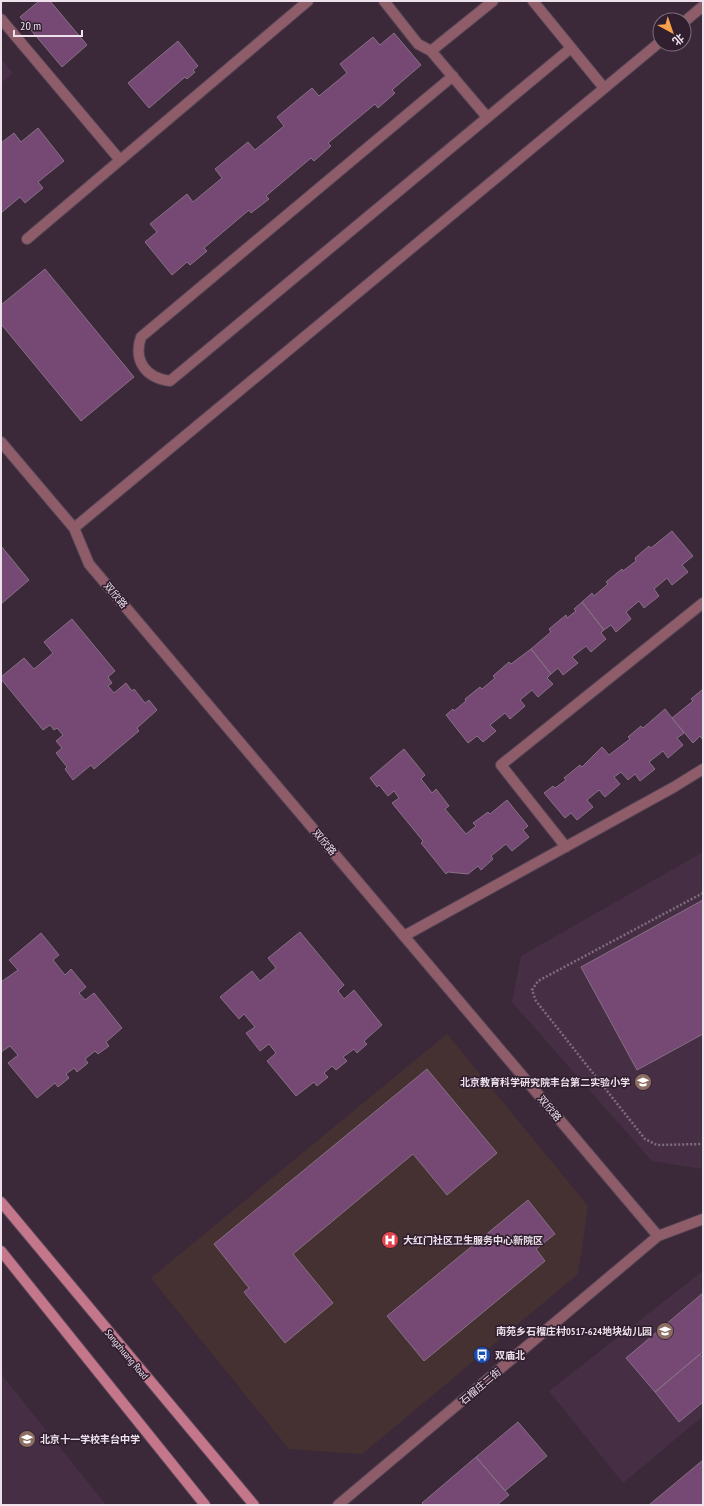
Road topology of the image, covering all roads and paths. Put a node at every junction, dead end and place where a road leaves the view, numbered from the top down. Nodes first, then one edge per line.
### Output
1 (308, 1) edge
2 (384, 1) edge
3 (493, 1) edge
4 (533, 1) edge
5 (703, 6) edge
6 (692, 15) edge
7 (1, 18) edge
8 (571, 48) junction
9 (652, 49) edge
10 (431, 51) junction
11 (453, 76) junction
12 (604, 88) junction
13 (487, 117) junction
14 (120, 160) junction
15 (26, 239) dead end
16 (1, 442) edge
17 (74, 528) junction
18 (703, 603) edge
19 (703, 769) edge
20 (566, 847) junction
21 (703, 893) edge
22 (404, 936) junction
23 (703, 1144) edge
24 (1, 1202) edge
25 (703, 1219) edge
26 (658, 1236) junction
27 (1, 1251) edge
28 (205, 1505) edge
29 (254, 1505) edge
30 (338, 1505) edge

1 - 14 street
2 - 10 street
3 - 10 street
4 - 8 street
5 - 6 street
7 - 14 street
8 - 12 street
8 - 13 street
9 - 12 street
10 - 11 street
11 - 13 street
11 - 13 street
12 - 17 street
14 - 15 street
16 - 17 street, 双欣路
17 - 22 street, 双欣路
18 - 20 street
19 - 20 street
20 - 22 street
21 - 23 path
22 - 26 street, 双欣路
24 - 29 main road, Songzhuang Road
25 - 26 street, 石榴庄二街
26 - 30 street, 石榴庄二街
27 - 28 main road

